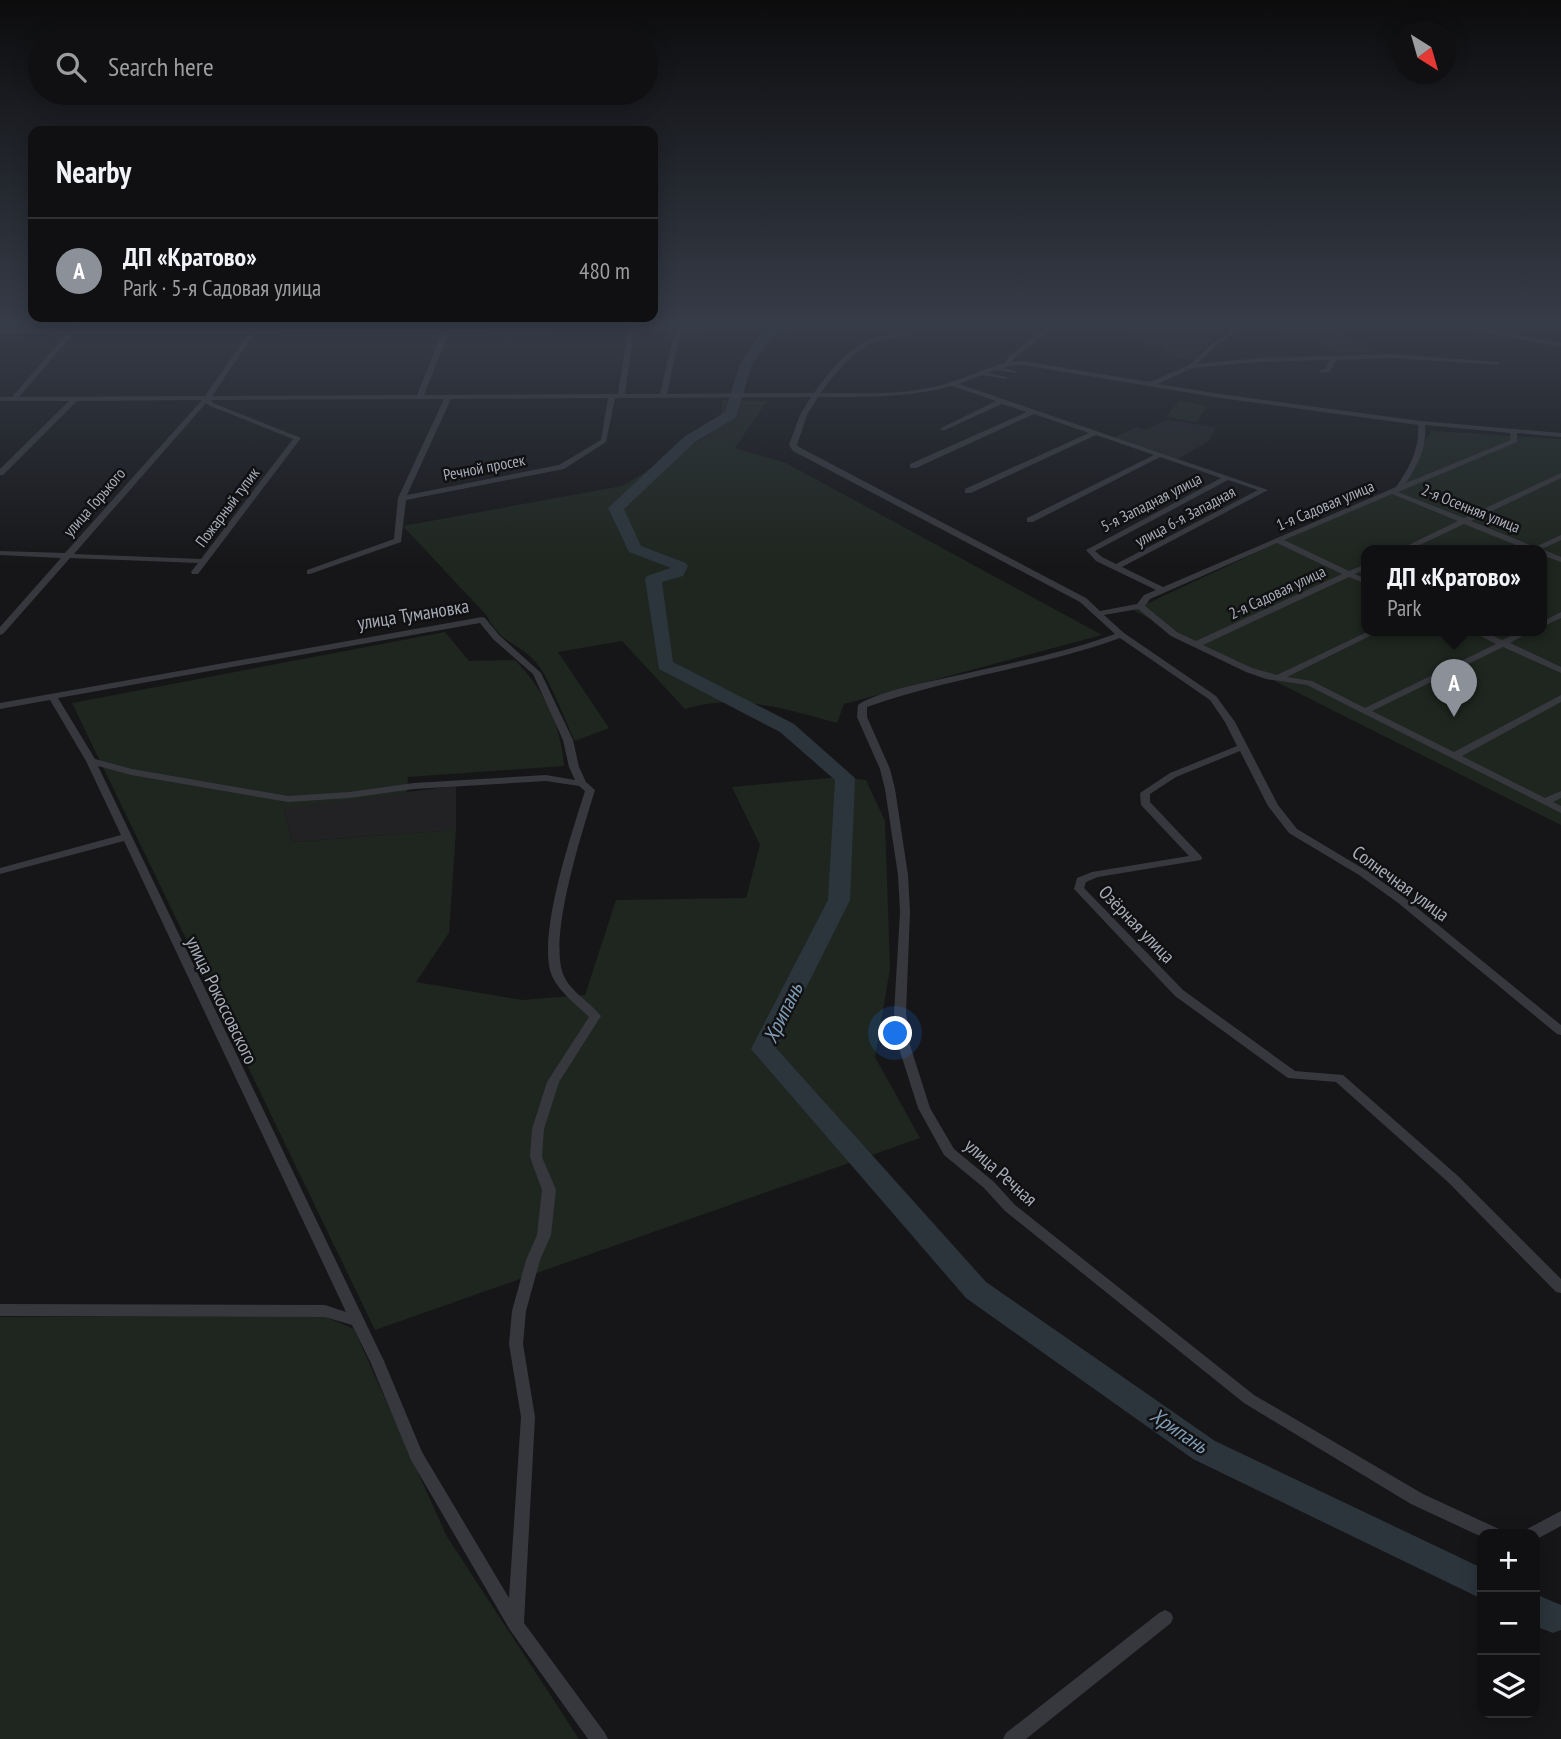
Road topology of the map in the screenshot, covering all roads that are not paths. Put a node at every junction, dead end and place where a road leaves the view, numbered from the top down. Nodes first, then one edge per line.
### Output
1 (70, 404) edge
2 (201, 404) edge
3 (210, 404) edge
4 (445, 404) edge
5 (614, 404) edge
6 (812, 404) edge
7 (995, 404) edge
8 (1011, 404) edge
9 (1281, 404) edge
10 (1033, 412) junction
11 (1421, 423) junction
12 (943, 429) dead end
13 (1513, 432) junction
14 (1095, 433) junction
15 (1561, 435) edge
16 (1160, 455) junction
17 (913, 466) dead end
18 (0, 473) edge
19 (1561, 475) edge
20 (1227, 478) junction
21 (1396, 490) junction
22 (968, 491) dead end
23 (402, 498) junction
24 (1030, 520) dead end
25 (1464, 520) junction
26 (1277, 540) junction
27 (1412, 545) edge
28 (1524, 545) edge
29 (0, 554) edge
30 (66, 555) junction
31 (203, 561) junction
32 (1117, 567) junction
33 (1361, 569) edge
34 (195, 572) dead end
35 (310, 572) dead end
36 (1350, 574) junction
37 (1361, 579) edge
38 (1164, 591) junction
39 (1140, 606) junction
40 (1097, 614) junction
41 (0, 632) edge
42 (1121, 635) junction
43 (1366, 636) edge
44 (1486, 636) edge
45 (1518, 636) edge
46 (1199, 643) junction
47 (1503, 644) junction
48 (1561, 670) edge
49 (1280, 677) junction
50 (52, 696) junction
51 (1561, 698) edge
52 (0, 706) edge
53 (1366, 711) junction
54 (1242, 747) junction
55 (1455, 756) junction
56 (91, 761) junction
57 (582, 784) junction
58 (1561, 794) edge
59 (1546, 802) junction
60 (1561, 810) edge
61 (125, 837) junction
62 (0, 871) edge
63 (1561, 1031) edge
64 (1561, 1288) edge
65 (0, 1310) edge
66 (357, 1321) junction
67 (1561, 1518) edge
68 (1482, 1529) edge
69 (1540, 1530) edge
70 (1165, 1618) dead end
71 (516, 1625) junction
72 (598, 1739) edge
73 (1013, 1739) edge

1 - 18 street
2 - 30 street, улица Горького
3 - 31 street, Пожарный тупик
4 - 23 street
5 - 23 street, Речной просек
6 - 40 street, Солнечная улица
7 - 12 street
8 - 10 street
9 - 11 street
10 - 14 street
10 - 17 street
11 - 13 street
11 - 21 street
13 - 15 street
13 - 21 street, 1-я Садовая улица
14 - 16 street
14 - 22 street
16 - 20 street
16 - 24 street
19 - 25 street
20 - 32 street, 5-я Западная улица
20 - 32 street, улица 6-я Западная
21 - 25 street, 2-я Осенняя улица
21 - 26 street, 1-я Садовая улица
23 - 35 street
25 - 27 street
25 - 28 street, 2-я Осенняя улица
26 - 36 street
26 - 38 street, 1-я Садовая улица
29 - 30 street
30 - 31 street
30 - 41 street, улица Горького
31 - 34 street, Пожарный тупик
32 - 38 street, 5-я Западная улица
33 - 36 street, 2-я Садовая улица
36 - 37 street
36 - 46 street, 2-я Садовая улица
38 - 39 street, 1-я Садовая улица
39 - 40 street
39 - 46 street
40 - 42 street, Солнечная улица
42 - 54 street, Солнечная улица
42 - 68 street, улица Речная
43 - 49 street
44 - 47 street
45 - 47 street
46 - 49 street
47 - 48 street
47 - 53 street
49 - 53 street
50 - 52 street, улица Тумановка
50 - 56 street, улица Рокоссовского
50 - 57 street, улица Тумановка
51 - 55 street
53 - 55 street
54 - 63 street, Солнечная улица
54 - 64 street, Озёрная улица
55 - 59 street
56 - 57 street
56 - 61 street, улица Рокоссовского
57 - 71 street, улица Тумановка
58 - 59 street
59 - 60 street
61 - 62 street
61 - 66 street, улица Рокоссовского
65 - 66 street
66 - 71 street, улица Рокоссовского
67 - 69 street
70 - 73 street
71 - 72 street, улица Рокоссовского

